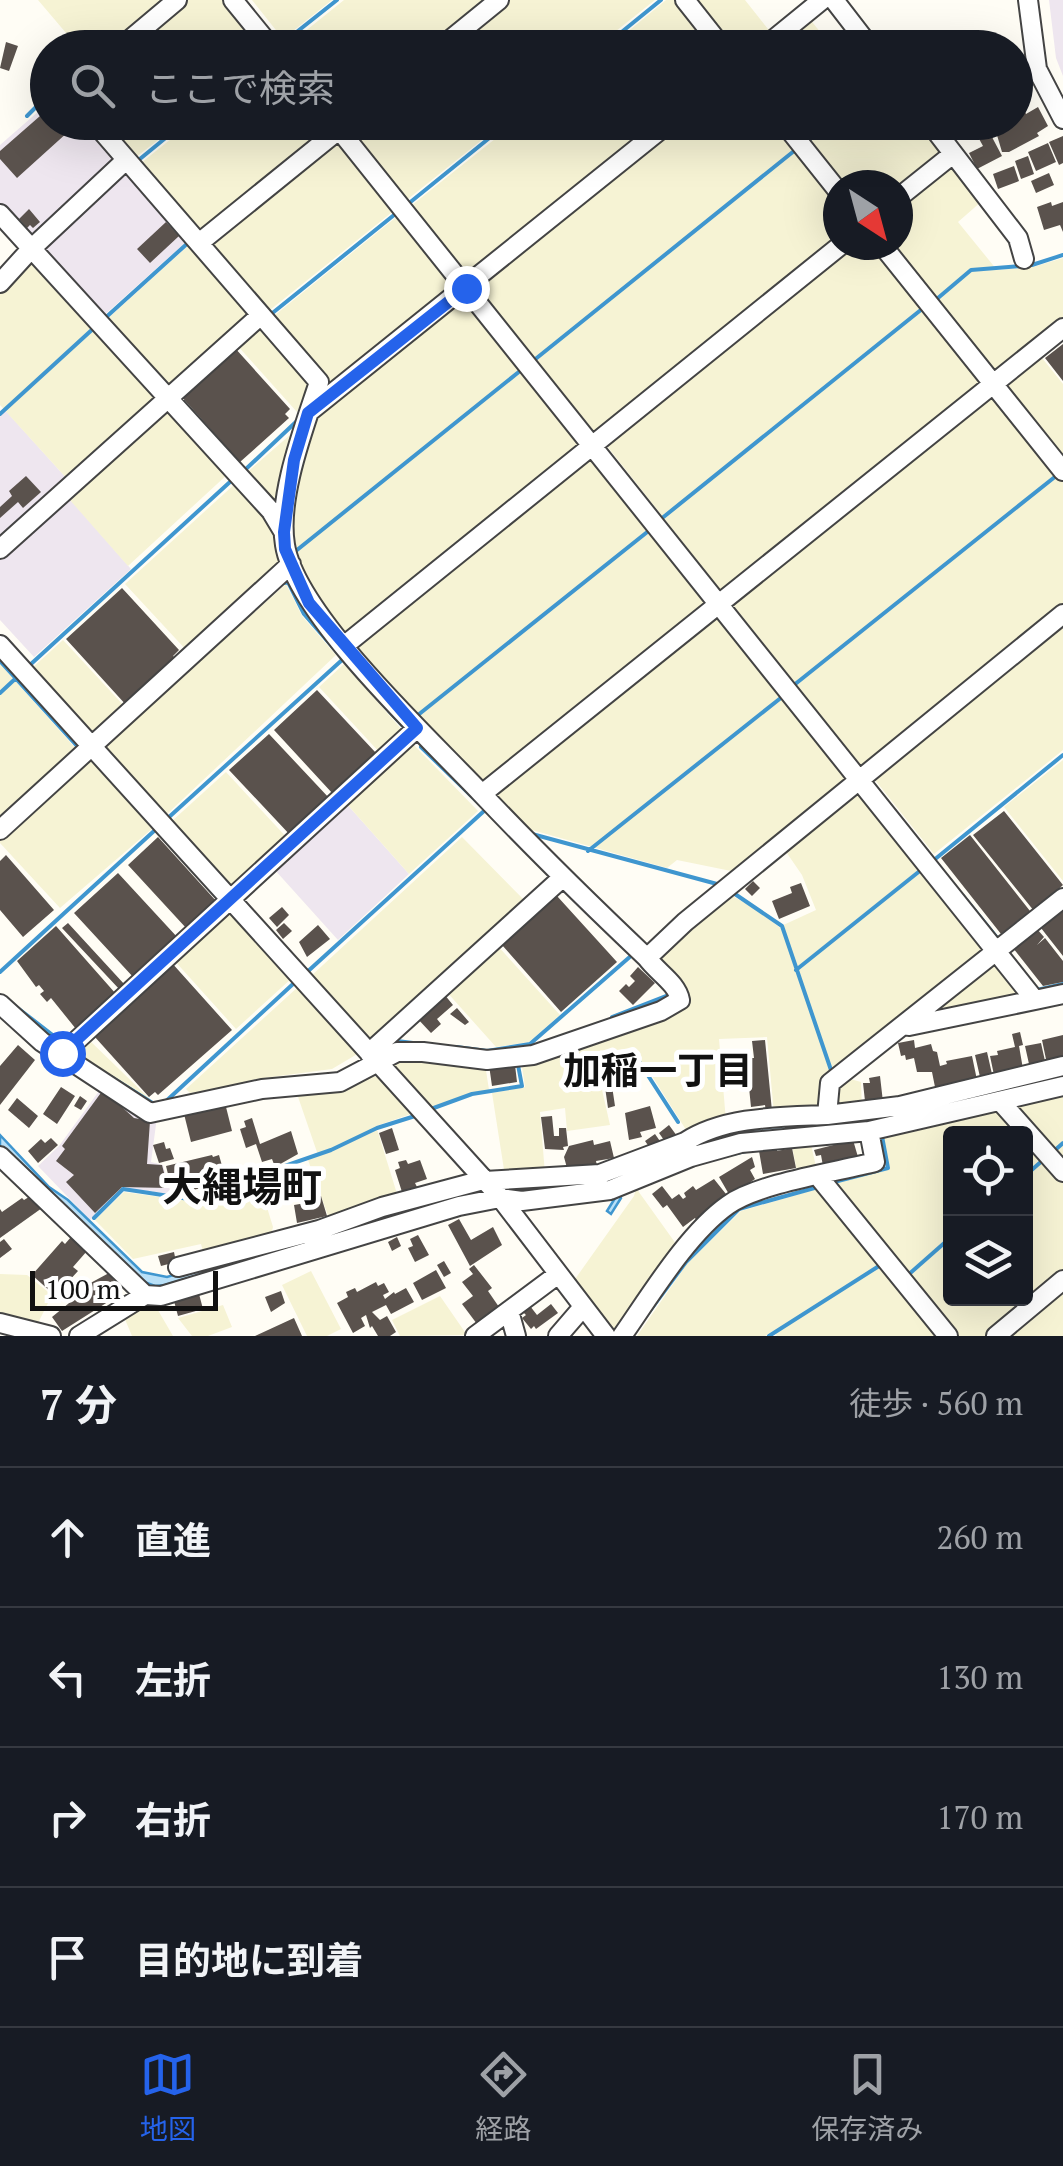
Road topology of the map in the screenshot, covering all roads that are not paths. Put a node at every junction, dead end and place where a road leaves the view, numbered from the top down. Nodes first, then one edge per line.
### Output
1 (177, 0) edge
2 (233, 0) edge
3 (499, 0) edge
4 (685, 0) edge
5 (822, 0) edge
6 (834, 0) edge
7 (1028, 0) edge
8 (141, 30) edge
9 (257, 30) edge
10 (462, 30) edge
11 (709, 30) edge
12 (785, 30) edge
13 (857, 30) edge
14 (1032, 30) edge
15 (1033, 38) edge
16 (1063, 118) edge
17 (109, 140) edge
18 (322, 140) edge
19 (352, 140) edge
20 (648, 140) edge
21 (798, 140) edge
22 (942, 140) edge
23 (953, 154) junction
24 (126, 160) junction
25 (823, 171) edge
26 (913, 186) edge
27 (0, 214) edge
28 (199, 243) junction
29 (30, 249) junction
30 (823, 259) edge
31 (894, 260) edge
32 (1024, 260) dead end
33 (0, 283) edge
34 (466, 288) junction
35 (261, 315) junction
36 (1063, 328) edge
37 (992, 384) junction
38 (168, 399) junction
39 (308, 413) junction
40 (592, 446) junction
41 (1063, 472) edge
42 (284, 532) junction
43 (0, 549) edge
44 (291, 564) junction
45 (719, 604) junction
46 (1063, 614) edge
47 (0, 645) edge
48 (345, 645) junction
49 (417, 728) junction
50 (91, 746) junction
51 (859, 779) junction
52 (482, 794) junction
53 (0, 830) edge
54 (562, 878) junction
55 (1063, 898) edge
56 (230, 901) junction
57 (998, 950) junction
58 (647, 958) junction
59 (1063, 994) edge
60 (1036, 1000) junction
61 (0, 1004) edge
62 (907, 1025) junction
63 (62, 1053) junction
64 (373, 1058) junction
65 (1063, 1066) edge
66 (1063, 1086) edge
67 (1000, 1101) junction
68 (827, 1114) junction
69 (869, 1131) junction
70 (688, 1149) junction
71 (0, 1156) edge
72 (1063, 1172) edge
73 (818, 1176) junction
74 (491, 1188) junction
75 (178, 1267) dead end
76 (557, 1275) junction
77 (1063, 1280) edge
78 (146, 1295) junction
79 (583, 1307) junction
80 (509, 1311) junction
81 (0, 1323) edge
82 (51, 1336) edge
83 (79, 1336) edge
84 (475, 1336) edge
85 (516, 1336) edge
86 (558, 1336) edge
87 (606, 1336) edge
88 (622, 1336) edge
89 (948, 1336) edge
90 (996, 1336) edge

1 - 8 street
2 - 9 street
3 - 10 street
4 - 11 street
5 - 12 street
6 - 13 street
7 - 14 street
15 - 16 street
17 - 24 street
18 - 28 street
19 - 34 street
20 - 34 street
21 - 25 street
22 - 23 street
23 - 26 street
23 - 32 street
24 - 28 street
24 - 29 street
27 - 29 street
28 - 35 street
29 - 33 street
29 - 38 street
30 - 40 street
31 - 37 street
34 - 39 street
34 - 40 street
35 - 38 street
35 - 39 street
36 - 37 street
37 - 41 street
37 - 45 street
38 - 42 street
38 - 43 street
39 - 42 street
40 - 45 street
40 - 48 street
42 - 44 street
44 - 48 street
44 - 50 street
45 - 51 street
45 - 52 street
46 - 51 street
47 - 50 street
48 - 49 street
49 - 52 street
49 - 56 street
50 - 53 street
50 - 56 street
51 - 57 street
51 - 58 street
52 - 54 street
54 - 58 street
54 - 64 street
55 - 57 street
56 - 63 street
56 - 64 street
57 - 60 street
57 - 62 street
58 - 64 street
59 - 60 street
60 - 62 street
61 - 63 street
62 - 68 street
63 - 64 street
64 - 74 street
65 - 68 street
66 - 67 street
67 - 69 street
67 - 72 street
68 - 70 street
69 - 70 street
69 - 73 street
70 - 74 street
70 - 74 street
71 - 78 street
73 - 88 street
73 - 89 street
74 - 75 street
74 - 76 street
74 - 78 street
76 - 79 street
76 - 80 street
77 - 90 street
78 - 83 street
79 - 86 street
79 - 87 street
80 - 84 street
80 - 85 street
81 - 82 street

